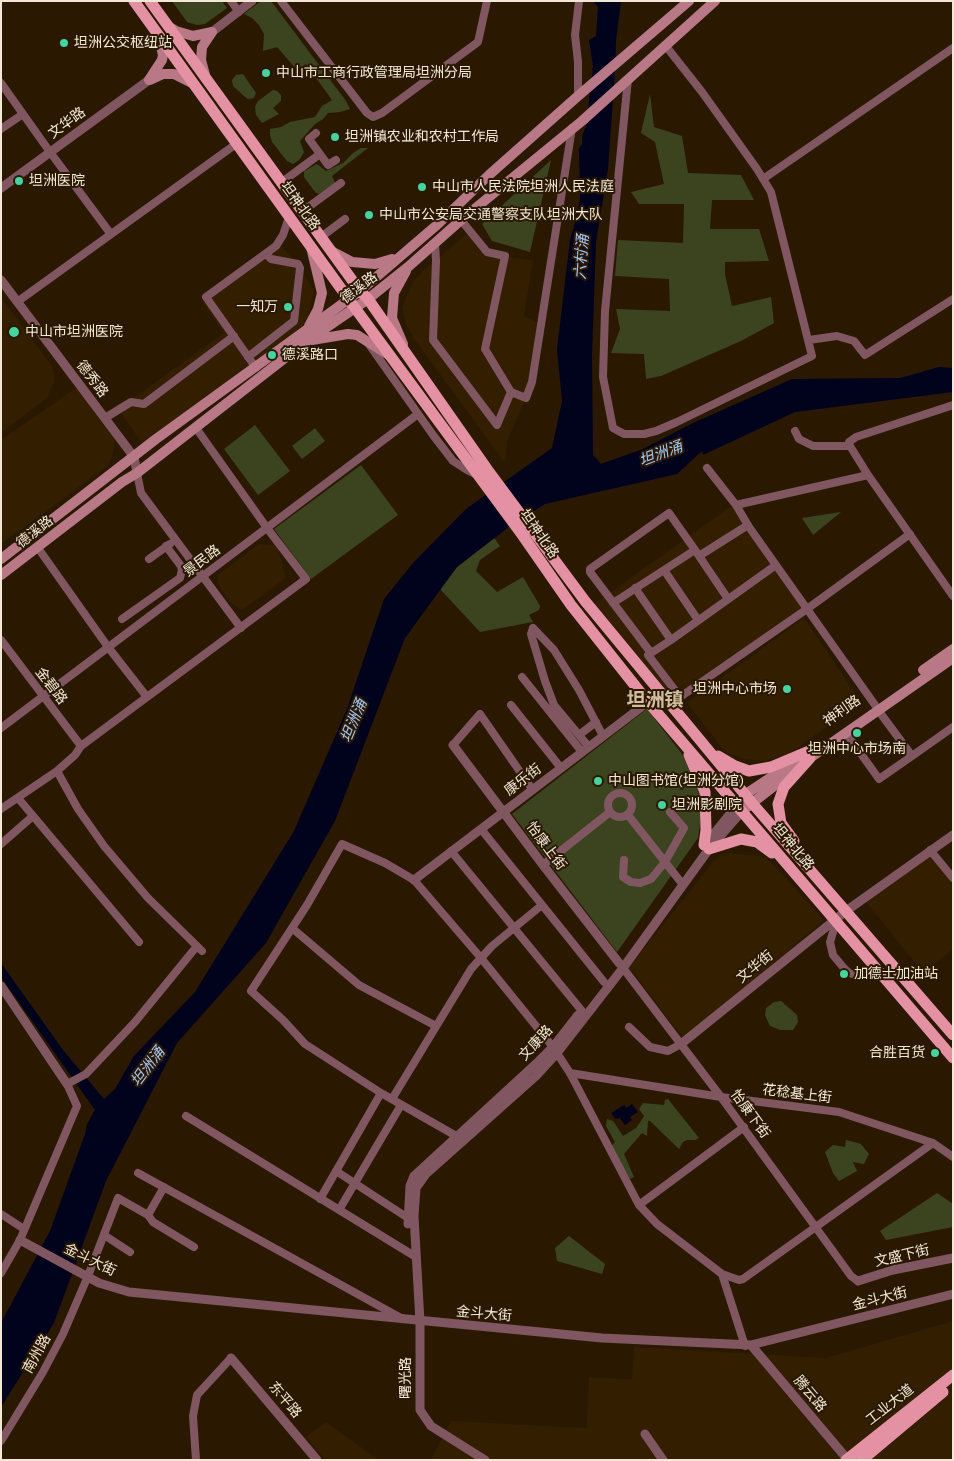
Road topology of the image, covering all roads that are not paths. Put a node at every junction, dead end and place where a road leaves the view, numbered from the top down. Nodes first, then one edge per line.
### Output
1 (134, 1) edge
2 (150, 1) edge
3 (230, 1) edge
4 (252, 1) edge
5 (281, 1) edge
6 (487, 1) edge
7 (579, 1) edge
8 (689, 1) edge
9 (715, 1) edge
10 (238, 12) junction
11 (168, 26) junction
12 (212, 32) junction
13 (158, 35) junction
14 (665, 45) junction
15 (953, 48) edge
16 (206, 78) junction
17 (150, 80) junction
18 (1, 83) edge
19 (625, 83) junction
20 (193, 84) junction
21 (578, 96) junction
22 (23, 114) junction
23 (572, 128) junction
24 (1, 129) edge
25 (316, 134) dead end
26 (236, 144) junction
27 (50, 152) junction
28 (320, 154) junction
29 (336, 160) dead end
30 (764, 179) junction
31 (282, 182) junction
32 (341, 183) dead end
33 (1, 188) edge
34 (302, 211) junction
35 (289, 217) junction
36 (345, 219) dead end
37 (461, 220) junction
38 (110, 233) junction
39 (321, 237) junction
40 (435, 243) junction
41 (311, 246) junction
42 (331, 251) junction
43 (266, 254) junction
44 (398, 257) junction
45 (408, 267) junction
46 (1, 280) edge
47 (360, 290) junction
48 (368, 299) junction
49 (953, 299) edge
50 (17, 302) junction
51 (352, 304) junction
52 (234, 336) junction
53 (306, 337) junction
54 (365, 340) junction
55 (809, 340) junction
56 (390, 356) junction
57 (248, 357) junction
58 (411, 363) junction
59 (256, 368) junction
60 (511, 392) junction
61 (953, 405) edge
62 (418, 414) junction
63 (105, 418) junction
64 (196, 428) junction
65 (796, 431) dead end
66 (850, 446) junction
67 (134, 457) junction
68 (707, 468) dead end
69 (483, 472) junction
70 (137, 473) junction
71 (868, 475) junction
72 (736, 505) junction
73 (748, 525) junction
74 (267, 528) junction
75 (527, 533) junction
76 (910, 534) junction
77 (175, 539) junction
78 (166, 546) junction
79 (38, 548) junction
80 (697, 553) junction
81 (1, 559) edge
82 (149, 559) dead end
83 (776, 565) junction
84 (664, 570) junction
85 (1, 575) edge
86 (203, 577) junction
87 (635, 588) junction
88 (154, 596) junction
89 (953, 596) edge
90 (728, 599) junction
91 (613, 603) junction
92 (162, 607) junction
93 (807, 609) junction
94 (122, 619) dead end
95 (698, 620) junction
96 (241, 628) junction
97 (1, 640) edge
98 (671, 640) junction
99 (108, 647) junction
100 (953, 649) edge
101 (651, 653) junction
102 (953, 658) edge
103 (522, 677) dead end
104 (43, 696) junction
105 (680, 697) junction
106 (147, 698) junction
107 (648, 702) junction
108 (670, 704) junction
109 (511, 705) dead end
110 (876, 708) junction
111 (596, 722) junction
112 (953, 727) edge
113 (1, 728) edge
114 (846, 733) junction
115 (579, 735) junction
116 (603, 736) junction
117 (681, 740) junction
118 (453, 745) joint
119 (81, 746) junction
120 (586, 749) junction
121 (708, 750) junction
122 (810, 755) junction
123 (912, 756) junction
124 (561, 768) junction
125 (57, 772) junction
126 (532, 789) junction
127 (18, 798) junction
128 (749, 798) junction
129 (739, 808) junction
130 (1, 809) edge
131 (504, 811) junction
132 (610, 812) junction
133 (670, 812) dead end
134 (628, 815) junction
135 (33, 816) junction
136 (481, 829) junction
137 (953, 834) edge
138 (1, 844) edge
139 (707, 847) junction
140 (930, 850) junction
141 (451, 851) junction
142 (624, 860) dead end
143 (665, 862) junction
144 (543, 865) junction
145 (790, 866) junction
146 (808, 867) junction
147 (953, 878) edge
148 (414, 880) junction
149 (680, 881) junction
150 (542, 905) junction
151 (846, 911) junction
152 (837, 922) junction
153 (292, 928) junction
154 (514, 928) junction
155 (139, 942) dead end
156 (481, 958) junction
157 (621, 965) junction
158 (880, 972) junction
159 (604, 982) junction
160 (1, 986) edge
161 (582, 1011) junction
162 (436, 1026) junction
163 (629, 1027) dead end
164 (953, 1035) edge
165 (681, 1044) junction
166 (555, 1050) junction
167 (953, 1058) edge
168 (570, 1073) junction
169 (66, 1084) junction
170 (381, 1093) junction
171 (721, 1097) junction
172 (392, 1099) junction
173 (400, 1105) junction
174 (186, 1116) dead end
175 (744, 1127) junction
176 (458, 1137) junction
177 (467, 1137) junction
178 (933, 1143) junction
179 (953, 1157) edge
180 (336, 1171) junction
181 (138, 1173) dead end
182 (355, 1183) junction
183 (164, 1187) junction
184 (320, 1198) junction
185 (639, 1205) junction
186 (339, 1210) junction
187 (408, 1213) junction
188 (1, 1214) edge
189 (148, 1215) junction
190 (817, 1227) junction
191 (24, 1229) junction
192 (104, 1235) junction
193 (20, 1240) junction
194 (194, 1247) dead end
195 (130, 1252) dead end
196 (413, 1256) junction
197 (953, 1258) edge
198 (1, 1273) edge
199 (722, 1274) junction
200 (88, 1276) junction
201 (858, 1281) joint
202 (953, 1294) edge
203 (403, 1319) junction
204 (417, 1321) junction
205 (748, 1346) junction
206 (231, 1358) joint
207 (953, 1375) edge
208 (953, 1384) edge
209 (645, 1434) dead end
210 (1, 1441) edge
211 (196, 1460) edge
212 (317, 1460) edge
213 (485, 1460) edge
214 (663, 1460) edge
215 (847, 1460) edge
216 (862, 1460) edge

1 - 13 main road, 坦神北路
2 - 11 main road, 坦神北路
3 - 10 street
4 - 10 street
5 - 6 street
7 - 21 street
8 - 21 main road, 德溪路
9 - 14 main road, 德溪路
10 - 12 street
11 - 12 main road
11 - 16 main road, 坦神北路
12 - 16 main road
13 - 17 main road
13 - 20 main road, 坦神北路
14 - 19 main road, 德溪路
14 - 30 street
15 - 30 street
16 - 31 main road, 坦神北路
17 - 20 main road
17 - 27 street, 文华路
18 - 22 street
19 - 23 main road, 德溪路
19 - 55 street
20 - 26 main road, 坦神北路
21 - 44 main road, 德溪路
22 - 24 street
22 - 27 street
23 - 37 main road, 德溪路
23 - 60 street
25 - 28 street
26 - 35 main road, 坦神北路
26 - 38 street
27 - 33 street, 文华路
27 - 38 street
28 - 29 street
28 - 31 street
30 - 55 street
31 - 34 main road, 坦神北路
32 - 34 street
34 - 39 main road, 坦神北路
35 - 41 main road, 坦神北路
35 - 43 street
36 - 39 street
37 - 40 main road, 德溪路
37 - 60 street
38 - 50 street
39 - 42 main road, 坦神北路
40 - 45 main road, 德溪路
40 - 60 street
41 - 51 main road, 坦神北路
41 - 53 main road
42 - 44 main road
42 - 47 main road, 坦神北路
43 - 52 street
43 - 57 street
44 - 47 main road, 德溪路
45 - 48 main road, 德溪路
45 - 58 main road
46 - 50 street, 德秀路
47 - 48 main road, 坦神北路
47 - 51 main road, 德溪路
48 - 51 main road, 德溪路
48 - 58 main road, 坦神北路
49 - 55 street
50 - 63 street, 德秀路
51 - 53 main road, 德溪路
51 - 56 main road, 坦神北路
52 - 57 street
52 - 63 street
53 - 54 main road
53 - 59 main road, 德溪路
53 - 64 main road, 德溪路
54 - 56 main road
54 - 62 street
56 - 69 main road, 坦神北路
57 - 59 street
58 - 69 main road, 坦神北路
59 - 67 main road, 德溪路
61 - 66 street
62 - 69 street
62 - 74 street, 景民路
63 - 67 street, 德秀路
64 - 70 main road, 德溪路
64 - 74 street
65 - 66 street
66 - 71 street
67 - 70 street, 德秀路
67 - 81 main road, 德溪路
68 - 72 street
69 - 75 main road, 坦神北路
70 - 77 street
70 - 79 main road, 德溪路
71 - 72 street
71 - 76 street
72 - 73 street
73 - 80 street
73 - 83 street
74 - 86 street, 景民路
74 - 96 street
75 - 107 main road, 坦神北路
75 - 108 main road, 坦神北路
76 - 89 street
76 - 93 street
77 - 78 street
77 - 86 street
78 - 82 street
78 - 88 street
79 - 85 main road, 德溪路
79 - 99 street
80 - 84 street
80 - 90 street
80 - 91 street
83 - 90 street
83 - 93 street
84 - 87 street
84 - 95 street
86 - 92 street, 景民路
86 - 96 street
87 - 91 street
87 - 98 street
88 - 92 street
88 - 94 street
90 - 95 street
91 - 101 street
92 - 99 street, 景民路
93 - 105 street
93 - 110 street
95 - 98 street
96 - 106 street
97 - 104 street, 金碧路
98 - 101 street
99 - 104 street, 景民路
99 - 106 street
100 - 110 main road, 神利路
101 - 105 street
102 - 110 main road
103 - 120 street
104 - 113 street, 景民路
104 - 119 street, 金碧路
105 - 108 street
106 - 119 street
107 - 116 street, 康乐街
107 - 117 main road, 坦神北路
108 - 121 main road, 坦神北路
109 - 124 street
110 - 114 main road
110 - 122 main road, 神利路
110 - 123 street
111 - 115 street
111 - 115 street
111 - 116 street
112 - 123 street
114 - 122 main road
114 - 123 street
115 - 120 street
116 - 120 street, 康乐街
117 - 129 main road, 坦神北路
117 - 139 main road
118 - 126 street
118 - 131 street, 怡康上街
119 - 125 street
120 - 124 street, 康乐街
121 - 122 main road
121 - 128 main road, 坦神北路
122 - 128 main road, 神利路
122 - 146 main road
124 - 126 street, 康乐街
125 - 127 street
125 - 169 street
126 - 131 street, 康乐街
127 - 130 street
127 - 135 street
128 - 129 main road, 神利路
128 - 146 main road, 坦神北路
129 - 139 street
129 - 145 main road, 坦神北路
131 - 136 street, 康乐街
131 - 144 street, 怡康上街
132 - 134 street
132 - 134 street
132 - 144 street
133 - 143 street
134 - 143 street
135 - 138 street
135 - 155 street
136 - 141 street, 康乐街
136 - 150 street
137 - 140 street, 文华街
139 - 145 main road
139 - 149 street, 文康路
139 - 157 street
140 - 147 street
140 - 151 street, 文华街
141 - 148 street, 康乐街
141 - 154 street
142 - 143 street
143 - 149 street
144 - 157 street, 怡康上街
145 - 152 main road, 坦神北路
146 - 151 main road, 坦神北路
148 - 153 street
148 - 156 street
149 - 157 street, 文康路
150 - 154 street
150 - 159 street
151 - 152 street, 文华街
151 - 164 main road, 坦神北路
152 - 158 main road, 坦神北路
152 - 158 street
152 - 165 street, 文华街
153 - 162 street
153 - 170 street
154 - 156 street
154 - 161 street
156 - 162 street
156 - 166 street
157 - 159 street, 文康路
157 - 165 street, 怡康下街
157 - 166 street
158 - 167 main road, 坦神北路
159 - 161 street, 文康路
160 - 169 street
161 - 166 street, 文康路
162 - 172 street
163 - 165 street
165 - 171 street, 怡康下街
166 - 168 street
166 - 176 street, 文康路
166 - 177 street
168 - 171 street, 花稔基上街
168 - 185 street
169 - 191 street
170 - 172 street
170 - 180 street
171 - 175 street, 怡康下街
171 - 178 street, 花稔基上街
172 - 173 street
173 - 176 street
173 - 182 street
174 - 184 street
175 - 185 street
175 - 190 street, 怡康下街
176 - 177 street
176 - 187 street, 文康路
177 - 196 street
178 - 179 street, 花稔基上街
178 - 190 street
180 - 182 street
180 - 184 street
181 - 183 street
182 - 186 street
182 - 187 street
183 - 189 street
183 - 203 street
184 - 186 street
185 - 199 street
186 - 196 street
187 - 196 street, 文康路
188 - 191 street
189 - 192 street, 南州路
189 - 194 street
190 - 199 street
190 - 201 street, 怡康下街
191 - 193 street
192 - 195 street
192 - 200 street, 南州路
193 - 198 street
193 - 200 street, 金斗大街
196 - 204 street, 曙光路
197 - 201 street, 文盛下街
199 - 205 street
200 - 203 street, 金斗大街
200 - 210 street, 南州路
202 - 205 street, 金斗大街
203 - 204 street, 金斗大街
204 - 205 street, 金斗大街
204 - 213 street, 曙光路
205 - 215 street, 腾云路
206 - 211 street
206 - 212 street, 东平路
207 - 215 main road, 工业大道
208 - 216 main road, 工业大道
209 - 214 street

